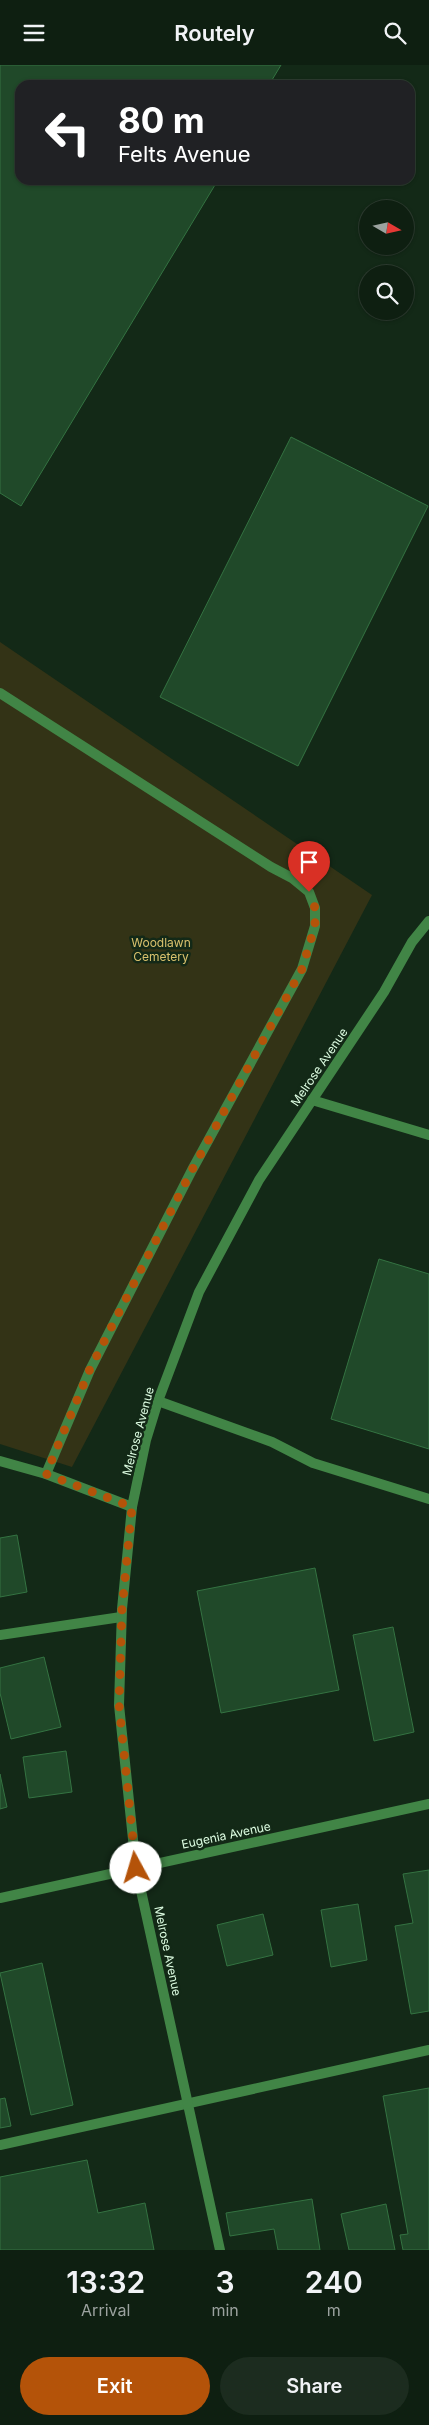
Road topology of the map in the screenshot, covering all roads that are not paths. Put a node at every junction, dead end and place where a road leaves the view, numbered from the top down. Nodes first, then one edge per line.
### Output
1 (0, 693) edge
2 (429, 921) edge
3 (312, 1100) junction
4 (429, 1135) edge
5 (158, 1401) junction
6 (0, 1461) edge
7 (46, 1474) junction
8 (429, 1499) edge
9 (132, 1507) junction
10 (122, 1617) junction
11 (0, 1635) edge
12 (429, 1804) edge
13 (136, 1868) junction
14 (0, 1898) edge
15 (429, 2050) edge
16 (188, 2103) junction
17 (0, 2145) edge
18 (220, 2250) edge

1 - 7 street
2 - 3 street, Melrose Avenue
3 - 4 street
3 - 5 street, Melrose Avenue
5 - 8 street
5 - 9 street, Melrose Avenue
6 - 7 street
7 - 9 street
9 - 10 street, Melrose Avenue
10 - 11 street
10 - 13 street, Melrose Avenue
12 - 13 street, Eugenia Avenue
13 - 14 street, Eugenia Avenue
13 - 16 street, Melrose Avenue
15 - 16 street
16 - 17 street
16 - 18 street, Melrose Avenue

